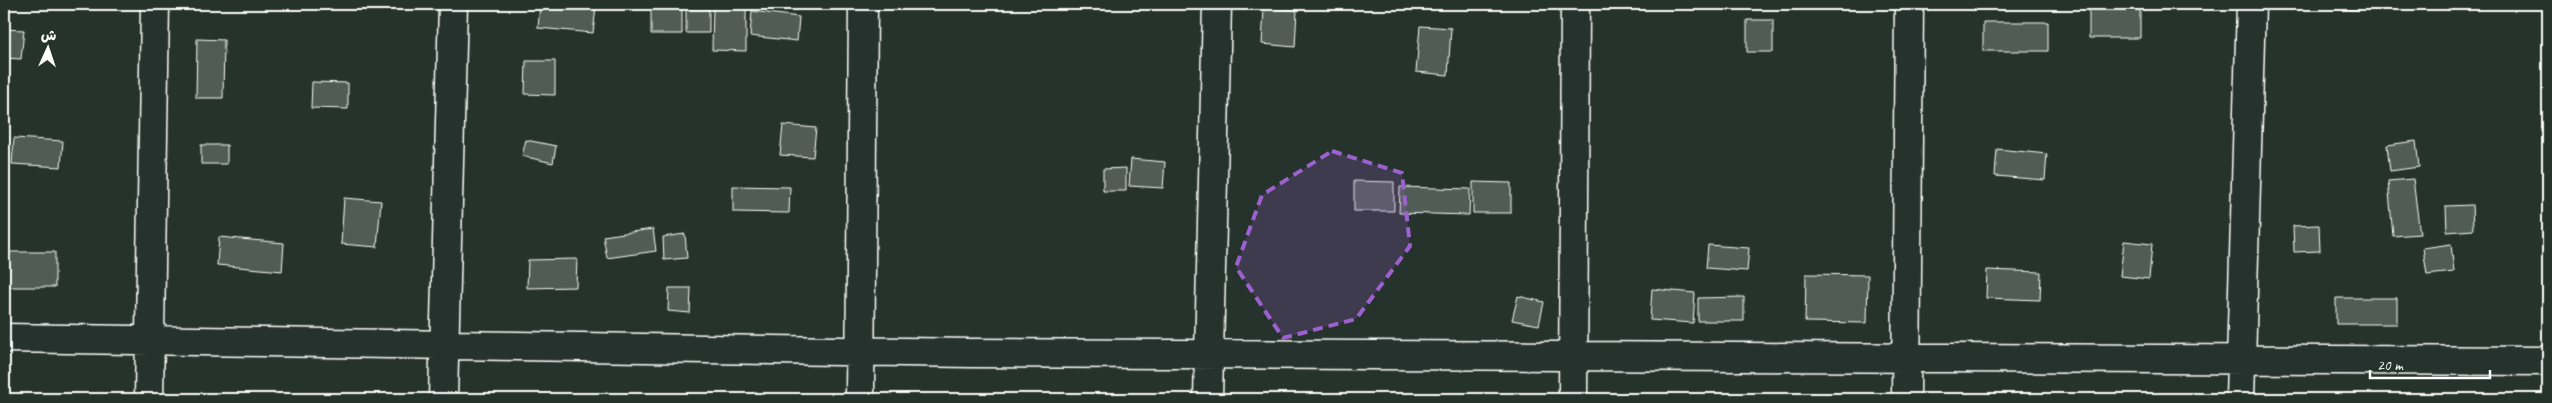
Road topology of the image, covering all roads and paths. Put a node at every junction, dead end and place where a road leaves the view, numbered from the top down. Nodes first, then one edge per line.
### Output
1 (155, 4) edge
2 (453, 4) edge
3 (863, 4) edge
4 (1217, 4) edge
5 (1575, 4) edge
6 (1909, 4) edge
7 (2251, 4) edge
8 (4, 338) edge
9 (151, 342) junction
10 (444, 346) junction
11 (861, 352) junction
12 (1209, 354) junction
13 (1574, 356) junction
14 (1906, 358) junction
15 (2241, 359) junction
16 (2548, 361) edge
17 (149, 399) edge
18 (443, 399) edge
19 (860, 399) edge
20 (1208, 399) edge
21 (1573, 399) edge
22 (1906, 399) edge
23 (2240, 399) edge

1 - 9 street
2 - 10 street
3 - 11 street
4 - 12 street
5 - 13 street
6 - 14 street
7 - 15 street
8 - 9 street
9 - 10 street
9 - 17 street
10 - 11 street
10 - 18 street
11 - 12 street
11 - 19 street
12 - 13 street
12 - 20 street
13 - 14 street
13 - 21 street
14 - 15 street
14 - 22 street
15 - 16 street
15 - 23 street

